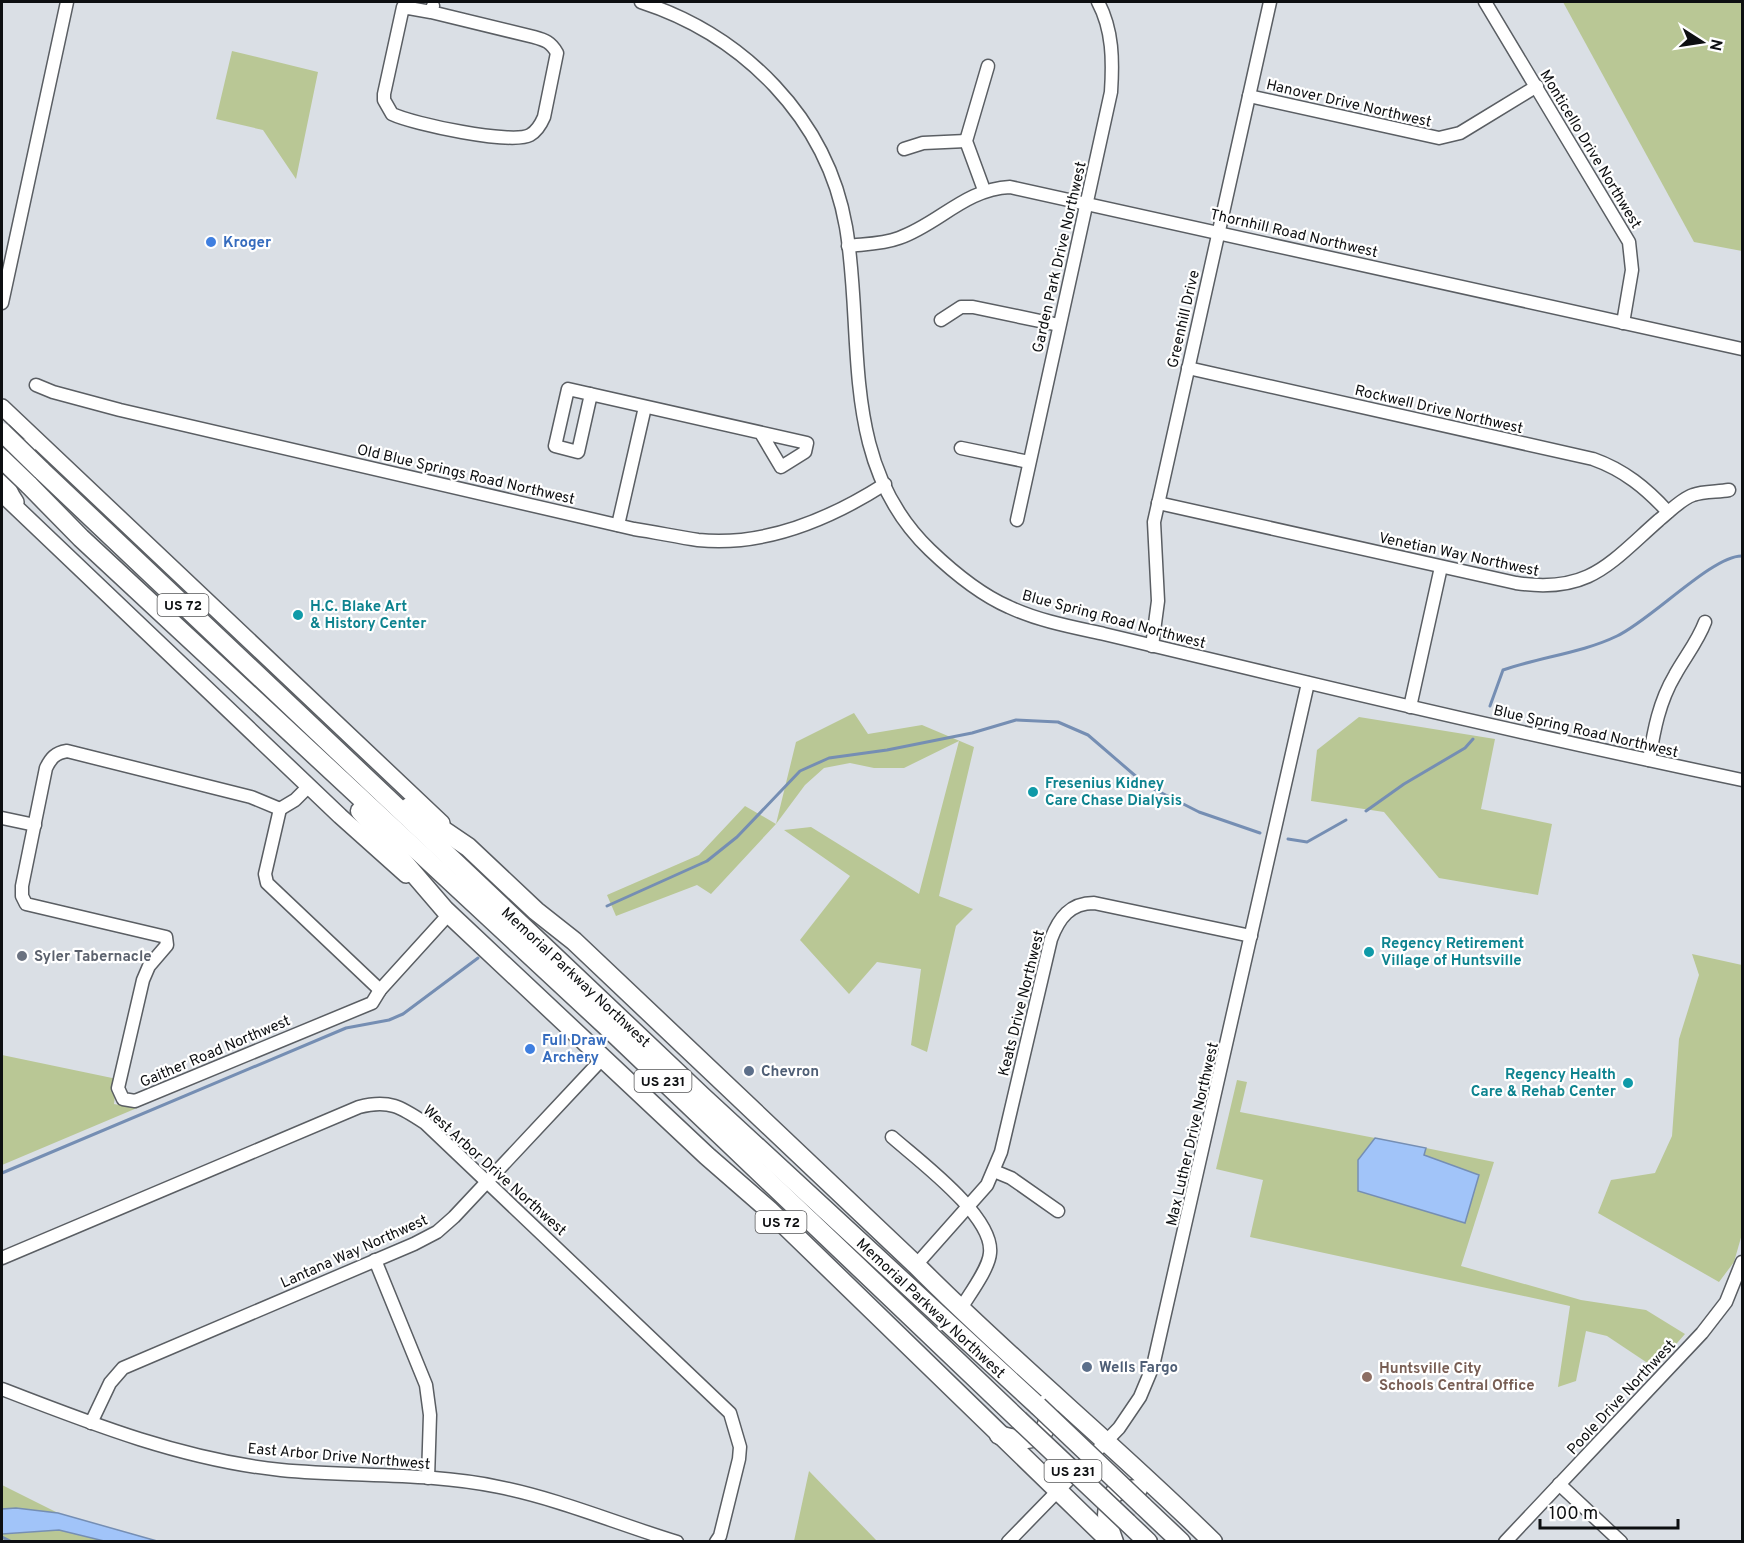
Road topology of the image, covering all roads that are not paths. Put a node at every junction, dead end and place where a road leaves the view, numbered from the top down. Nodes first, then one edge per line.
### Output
1 (66, 2) edge
2 (641, 2) edge
3 (1098, 2) edge
4 (1270, 2) edge
5 (1485, 2) edge
6 (404, 4) edge
7 (433, 5) edge
8 (988, 66) dead end
9 (1537, 87) junction
10 (1249, 96) junction
11 (966, 141) junction
12 (903, 149) dead end
13 (984, 190) junction
14 (1087, 202) junction
15 (1218, 231) junction
16 (848, 246) junction
17 (2, 303) edge
18 (941, 320) dead end
19 (1623, 323) junction
20 (1059, 325) junction
21 (1743, 350) edge
22 (1188, 368) junction
23 (36, 385) dead end
24 (591, 394) junction
25 (2, 407) edge
26 (645, 407) junction
27 (2, 432) edge
28 (762, 435) dead end
29 (961, 448) dead end
30 (2, 459) edge
31 (1029, 462) junction
32 (60, 463) junction
33 (885, 484) junction
34 (1729, 490) dead end
35 (2, 494) edge
36 (1158, 503) junction
37 (1668, 512) junction
38 (24, 515) junction
39 (1017, 520) dead end
40 (618, 525) junction
41 (1441, 567) junction
42 (1705, 622) dead end
43 (1152, 646) junction
44 (1308, 683) junction
45 (1410, 706) junction
46 (325, 741) junction
47 (304, 746) junction
48 (1649, 760) junction
49 (1743, 780) edge
50 (309, 786) junction
51 (280, 809) junction
52 (2, 818) edge
53 (35, 825) junction
54 (468, 847) junction
55 (447, 912) junction
56 (1251, 936) junction
57 (380, 990) junction
58 (603, 1058) junction
59 (746, 1106) junction
60 (891, 1137) dead end
61 (994, 1170) junction
62 (489, 1182) junction
63 (969, 1205) junction
64 (1058, 1211) dead end
65 (836, 1220) junction
66 (2, 1258) edge
67 (375, 1260) junction
68 (1743, 1262) edge
69 (916, 1265) junction
70 (960, 1310) junction
71 (1045, 1384) junction
72 (2, 1389) edge
73 (91, 1423) junction
74 (999, 1436) junction
75 (1107, 1441) junction
76 (428, 1478) junction
77 (1559, 1484) junction
78 (1056, 1490) junction
79 (1161, 1492) junction
80 (716, 1541) edge
81 (677, 1542) edge
82 (1008, 1542) edge
83 (1112, 1542) edge
84 (1148, 1542) edge
85 (1181, 1542) edge
86 (1214, 1542) edge
87 (1505, 1542) edge
88 (1621, 1542) edge

1 - 17 street
2 - 16 street, Blue Spring Road Northwest
3 - 14 street, Garden Park Drive Northwest
4 - 10 street, Greenhill Drive
5 - 9 street, Monticello Drive Northwest
6 - 7 street
6 - 7 street
8 - 11 street
9 - 10 street, Hanover Drive Northwest
9 - 19 street, Monticello Drive Northwest
10 - 15 street, Greenhill Drive
11 - 12 street
11 - 13 street
13 - 14 street, Thornhill Road Northwest
13 - 16 street, Thornhill Road Northwest
14 - 15 street, Thornhill Road Northwest
14 - 20 street, Garden Park Drive Northwest
15 - 19 street, Thornhill Road Northwest
15 - 22 street, Greenhill Drive
16 - 33 street, Blue Spring Road Northwest
18 - 20 street
19 - 21 street, Thornhill Road Northwest
20 - 31 street, Garden Park Drive Northwest
22 - 36 street, Greenhill Drive
22 - 37 street, Rockwell Drive Northwest
23 - 40 street, Old Blue Springs Road Northwest
24 - 24 street
24 - 26 street
25 - 32 main road
26 - 28 street
26 - 40 street
27 - 46 highway, Memorial Parkway Northwest / US 72, bridge
29 - 31 street
30 - 47 highway, Memorial Parkway Northwest / US 72, bridge
31 - 39 street, Garden Park Drive Northwest
32 - 38 main road
32 - 54 main road
33 - 40 street, Old Blue Springs Road Northwest
33 - 43 street, Blue Spring Road Northwest
34 - 37 street, Venetian Way Northwest
35 - 38 main road
36 - 41 street, Venetian Way Northwest
36 - 43 street, Greenhill Drive
37 - 41 street, Venetian Way Northwest
38 - 50 main road
41 - 45 street
42 - 48 street
43 - 44 street, Blue Spring Road Northwest
44 - 45 street, Blue Spring Road Northwest
44 - 56 street, Max Luther Drive Northwest
45 - 48 street, Blue Spring Road Northwest
46 - 54 highway, US 72
46 - 65 highway, Memorial Parkway Northwest / US 231
47 - 55 highway, US 72
47 - 84 highway, Memorial Parkway Northwest / US 231, bridge
48 - 49 street, Blue Spring Road Northwest
50 - 51 street
50 - 55 main road
51 - 53 street, Gaither Road Northwest
51 - 57 street
52 - 53 street
53 - 57 street, Gaither Road Northwest
54 - 59 highway, US 72
55 - 57 street, Gaither Road Northwest
55 - 58 highway, US 72
56 - 61 street, Keats Drive Northwest
56 - 75 street, Max Luther Drive Northwest
58 - 62 street, Lantana Way Northwest
58 - 74 highway, US 72
59 - 65 highway
59 - 69 highway, US 72
60 - 63 street
61 - 63 street, Keats Drive Northwest
61 - 64 street
62 - 66 street, West Arbor Drive Northwest
62 - 67 street, Lantana Way Northwest
62 - 80 street, West Arbor Drive Northwest
63 - 69 street, Keats Drive Northwest
63 - 70 street
65 - 85 highway, Memorial Parkway Northwest / US 231, bridge
67 - 73 street, Lantana Way Northwest
67 - 76 street
68 - 77 street, Poole Drive Northwest
69 - 70 highway, US 72
70 - 71 highway, US 72
71 - 74 highway
71 - 75 highway, US 72
72 - 73 street, East Arbor Drive Northwest
73 - 76 street, East Arbor Drive Northwest
74 - 78 highway, US 72
75 - 78 street, Max Luther Drive Northwest
75 - 79 highway, US 72
76 - 81 street, East Arbor Drive Northwest
77 - 87 street, Poole Drive Northwest
77 - 88 street
78 - 82 street, Max Luther Drive Northwest
78 - 83 highway, US 72
79 - 83 highway
79 - 86 highway, US 72

